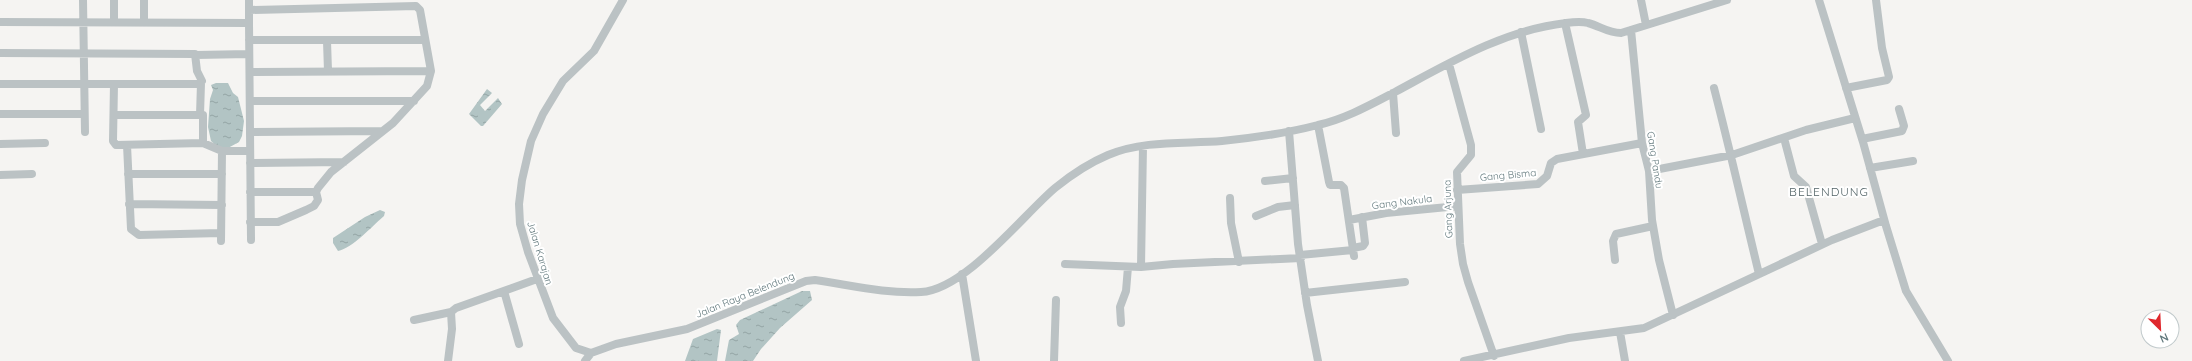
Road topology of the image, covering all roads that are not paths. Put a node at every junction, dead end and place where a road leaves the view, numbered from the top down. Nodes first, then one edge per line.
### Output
1 (83, 0) edge
2 (114, 0) edge
3 (144, 0) edge
4 (249, 0) edge
5 (623, 0) edge
6 (1641, 0) edge
7 (1727, 0) edge
8 (1819, 0) edge
9 (1876, 0) edge
10 (250, 10) junction
11 (0, 22) edge
12 (83, 22) junction
13 (114, 22) junction
14 (144, 22) junction
15 (1565, 23) junction
16 (249, 24) junction
17 (1646, 26) junction
18 (1631, 30) junction
19 (1521, 32) junction
20 (249, 40) junction
21 (425, 40) junction
22 (327, 41) junction
23 (0, 53) edge
24 (83, 54) junction
25 (249, 54) junction
26 (196, 55) junction
27 (1449, 64) junction
28 (328, 71) junction
29 (431, 71) junction
30 (250, 72) junction
31 (201, 83) junction
32 (0, 84) edge
33 (114, 84) junction
34 (84, 85) junction
35 (1714, 88) dead end
36 (1846, 88) junction
37 (1393, 93) junction
38 (250, 101) junction
39 (414, 101) junction
40 (1899, 109) dead end
41 (0, 114) edge
42 (84, 114) junction
43 (114, 115) junction
44 (200, 115) junction
45 (1855, 118) junction
46 (1318, 125) junction
47 (1541, 129) dead end
48 (382, 131) junction
49 (1289, 131) junction
50 (85, 132) dead end
51 (250, 132) junction
52 (1396, 133) dead end
53 (1784, 138) junction
54 (1862, 139) junction
55 (45, 143) dead end
56 (203, 143) junction
57 (1642, 143) junction
58 (0, 144) edge
59 (127, 145) junction
60 (1143, 146) junction
61 (222, 151) junction
62 (250, 151) junction
63 (1583, 154) junction
64 (1732, 155) junction
65 (1913, 161) dead end
66 (344, 162) junction
67 (250, 163) junction
68 (1870, 168) junction
69 (1649, 171) junction
70 (32, 174) dead end
71 (128, 174) junction
72 (222, 174) junction
73 (0, 175) edge
74 (1293, 178) junction
75 (1265, 181) dead end
76 (1457, 190) junction
77 (250, 192) junction
78 (316, 192) junction
79 (1230, 198) dead end
80 (129, 204) junction
81 (222, 205) junction
82 (1295, 205) junction
83 (1458, 206) junction
84 (1256, 216) dead end
85 (1362, 217) junction
86 (1349, 220) junction
87 (1884, 220) junction
88 (250, 222) junction
89 (1653, 226) junction
90 (252, 240) dead end
91 (1822, 244) junction
92 (1354, 251) junction
93 (1300, 257) junction
94 (1615, 260) dead end
95 (1238, 262) junction
96 (1064, 264) dead end
97 (1128, 267) junction
98 (1141, 267) junction
99 (962, 274) junction
100 (1759, 274) junction
101 (537, 279) junction
102 (1405, 282) dead end
103 (504, 291) junction
104 (1305, 294) junction
105 (1056, 300) dead end
106 (451, 312) junction
107 (1673, 315) junction
108 (414, 320) dead end
109 (1121, 323) dead end
110 (1620, 332) junction
111 (519, 344) dead end
112 (591, 353) junction
113 (1498, 357) edge
114 (448, 361) edge
115 (585, 361) edge
116 (976, 361) edge
117 (1054, 361) edge
118 (1318, 361) edge
119 (1464, 361) edge
120 (1624, 361) edge
121 (1948, 361) edge

1 - 12 street
2 - 13 street
3 - 14 street
4 - 10 street
5 - 101 street, Jalan Karajan
6 - 17 street
7 - 17 street, Jalan Raya Belendung
8 - 36 street
9 - 36 street
10 - 16 street
10 - 21 street
11 - 12 street
12 - 13 street
12 - 24 street
13 - 14 street
14 - 16 street
15 - 18 street, Jalan Raya Belendung
15 - 19 street, Jalan Raya Belendung
15 - 63 street
16 - 20 street
17 - 18 street, Jalan Raya Belendung
18 - 57 street, Gang Pandu
19 - 27 street, Jalan Raya Belendung
19 - 47 street
20 - 22 street
20 - 25 street
21 - 22 street
21 - 29 street
22 - 28 street
23 - 24 street
24 - 26 street
24 - 34 street
25 - 26 street
25 - 30 street
26 - 31 street
27 - 37 street, Jalan Raya Belendung
27 - 76 street, Gang Arjuna
28 - 29 street
28 - 30 street
29 - 39 street
30 - 38 street
31 - 33 street
31 - 44 street
32 - 34 street
33 - 34 street
33 - 43 street
34 - 42 street
35 - 64 street
36 - 45 street
37 - 46 street, Jalan Raya Belendung
37 - 52 street
38 - 39 street
38 - 51 street
39 - 48 street
40 - 54 street
41 - 42 street
42 - 50 street
43 - 44 street
43 - 59 street
44 - 56 street
45 - 53 street
45 - 54 street
46 - 49 street, Jalan Raya Belendung
46 - 86 street
48 - 51 street
48 - 66 street
49 - 60 street, Jalan Raya Belendung
49 - 74 street
51 - 62 street
53 - 64 street
53 - 91 street
54 - 68 street
55 - 58 street
56 - 59 street
56 - 61 street
57 - 63 street, Gang Bisma
57 - 69 street, Gang Pandu
59 - 71 street
60 - 98 street
60 - 99 street, Jalan Raya Belendung
61 - 62 street
61 - 72 street
62 - 67 street
63 - 76 street, Gang Bisma
64 - 69 street
64 - 100 street
65 - 68 street
66 - 67 street
66 - 78 street
67 - 77 street
68 - 87 street
69 - 89 street, Gang Pandu
70 - 73 street
71 - 72 street
71 - 80 street
72 - 81 street
74 - 75 street
74 - 82 street
76 - 83 street, Gang Arjuna
77 - 78 street
77 - 88 street
78 - 88 street
79 - 95 street
80 - 81 street
80 - 81 street
82 - 84 street
82 - 93 street
83 - 85 street, Gang Nakula
83 - 113 street, Gang Arjuna
85 - 86 street, Gang Nakula
85 - 92 street
86 - 92 street
87 - 91 street
87 - 121 street
88 - 90 street
89 - 94 street
89 - 107 street, Gang Pandu
91 - 100 street
92 - 93 street
93 - 95 street
93 - 104 street
95 - 98 street
96 - 97 street
97 - 98 street
97 - 109 street
99 - 112 street, Jalan Raya Belendung
99 - 116 street
100 - 107 street
101 - 103 street
101 - 112 street, Jalan Karajan
102 - 104 street
103 - 106 street
103 - 111 street
104 - 118 street
105 - 117 street
106 - 108 street
106 - 114 street
107 - 110 street
110 - 113 street
110 - 120 street
112 - 115 street
113 - 119 street

